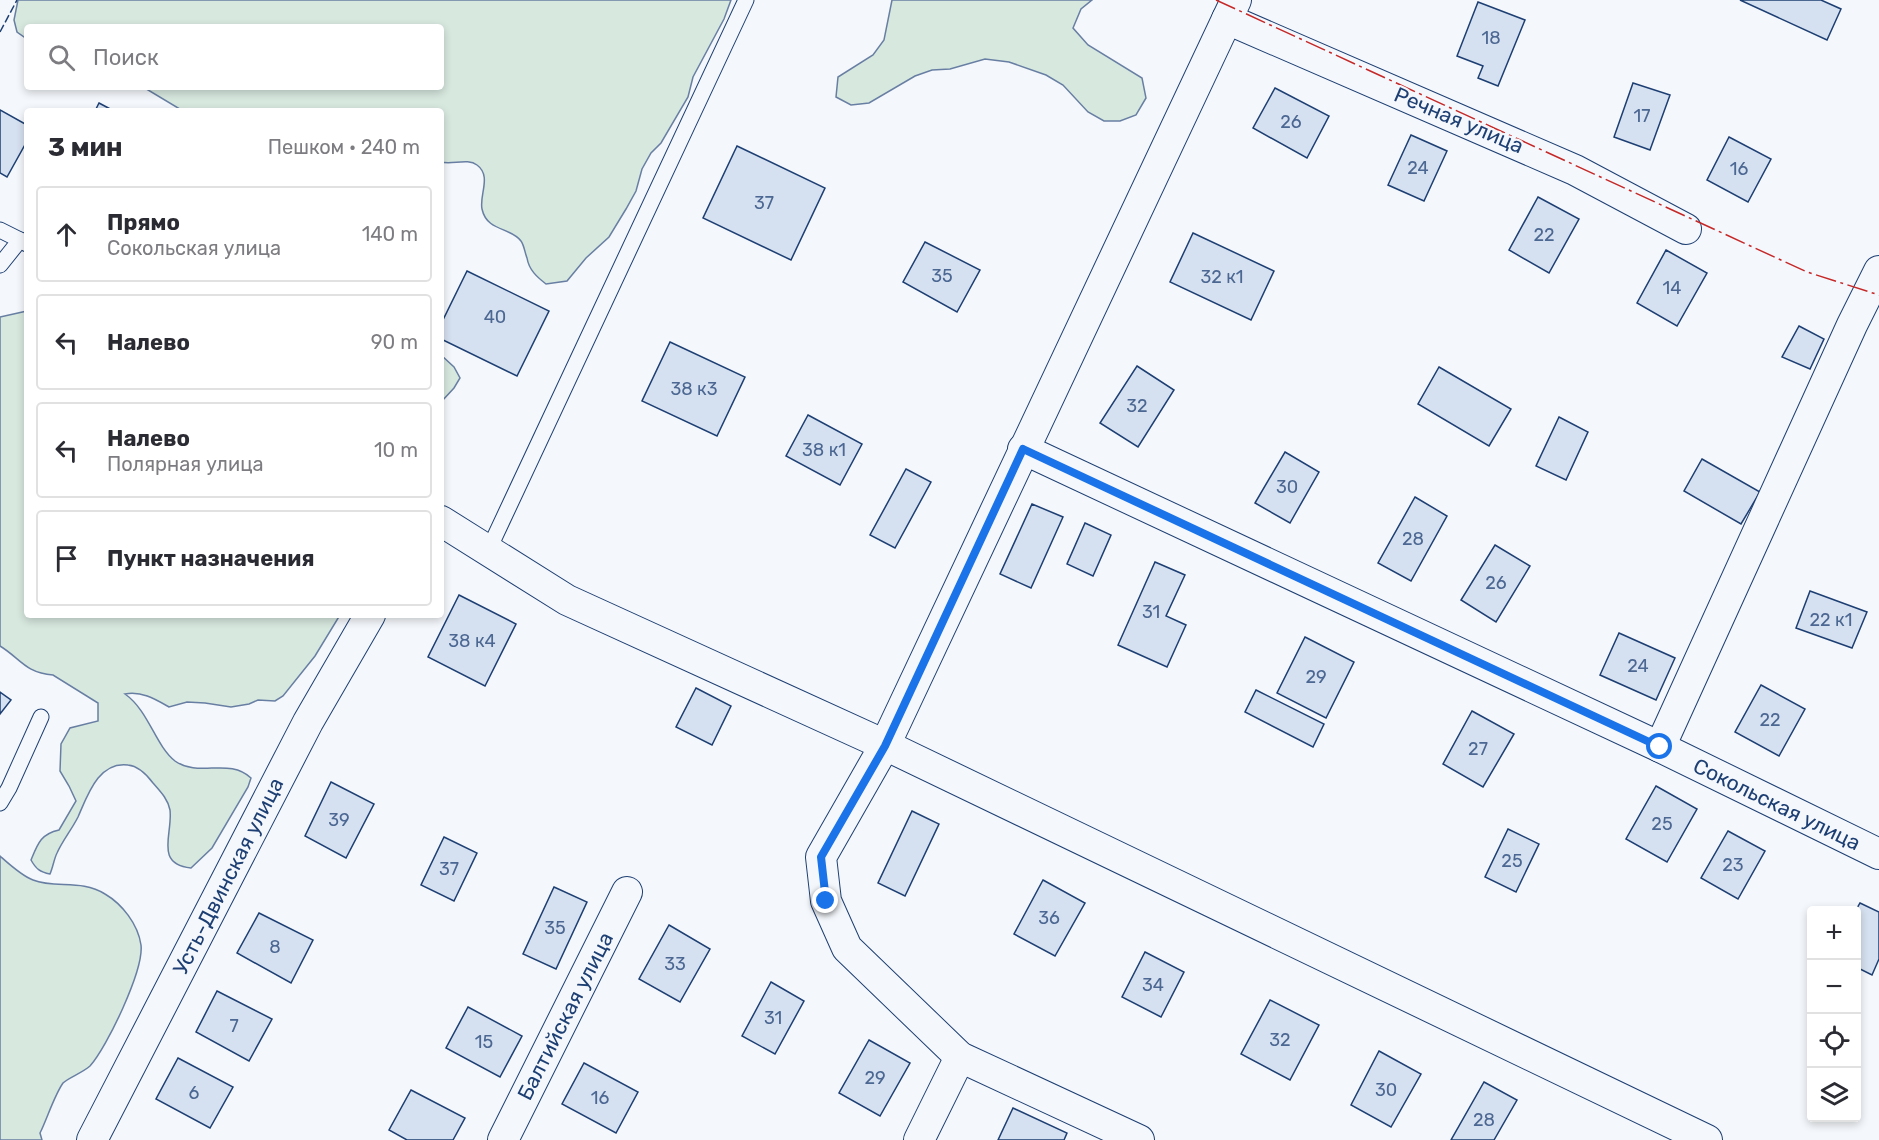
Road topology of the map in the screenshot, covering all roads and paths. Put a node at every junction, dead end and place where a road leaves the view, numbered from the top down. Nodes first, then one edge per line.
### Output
1 (746, 0) edge
2 (1231, 10) edge
3 (1686, 229) dead end
4 (0, 230) edge
5 (24, 242) edge
6 (0, 265) edge
7 (1879, 271) edge
8 (1023, 449) junction
9 (444, 523) edge
10 (489, 549) junction
11 (368, 618) edge
12 (41, 717) dead end
13 (885, 746) junction
14 (1660, 747) junction
15 (0, 803) edge
16 (1879, 854) edge
17 (627, 892) dead end
18 (960, 1057) junction
19 (92, 1140) edge
20 (502, 1140) edge
21 (920, 1140) edge
22 (1139, 1140) edge
23 (1707, 1140) edge

1 - 10 lane
2 - 3 street, Речная улица
2 - 8 street
4 - 5 lane
5 - 6 lane
7 - 14 street
8 - 13 street
8 - 14 street, Сокольская улица
9 - 10 street
10 - 13 street
11 - 19 street, Усть-Двинская улица
12 - 15 lane
13 - 18 street
13 - 23 street
14 - 16 street, Сокольская улица
17 - 20 street, Балтийская улица
18 - 21 street
18 - 22 street

